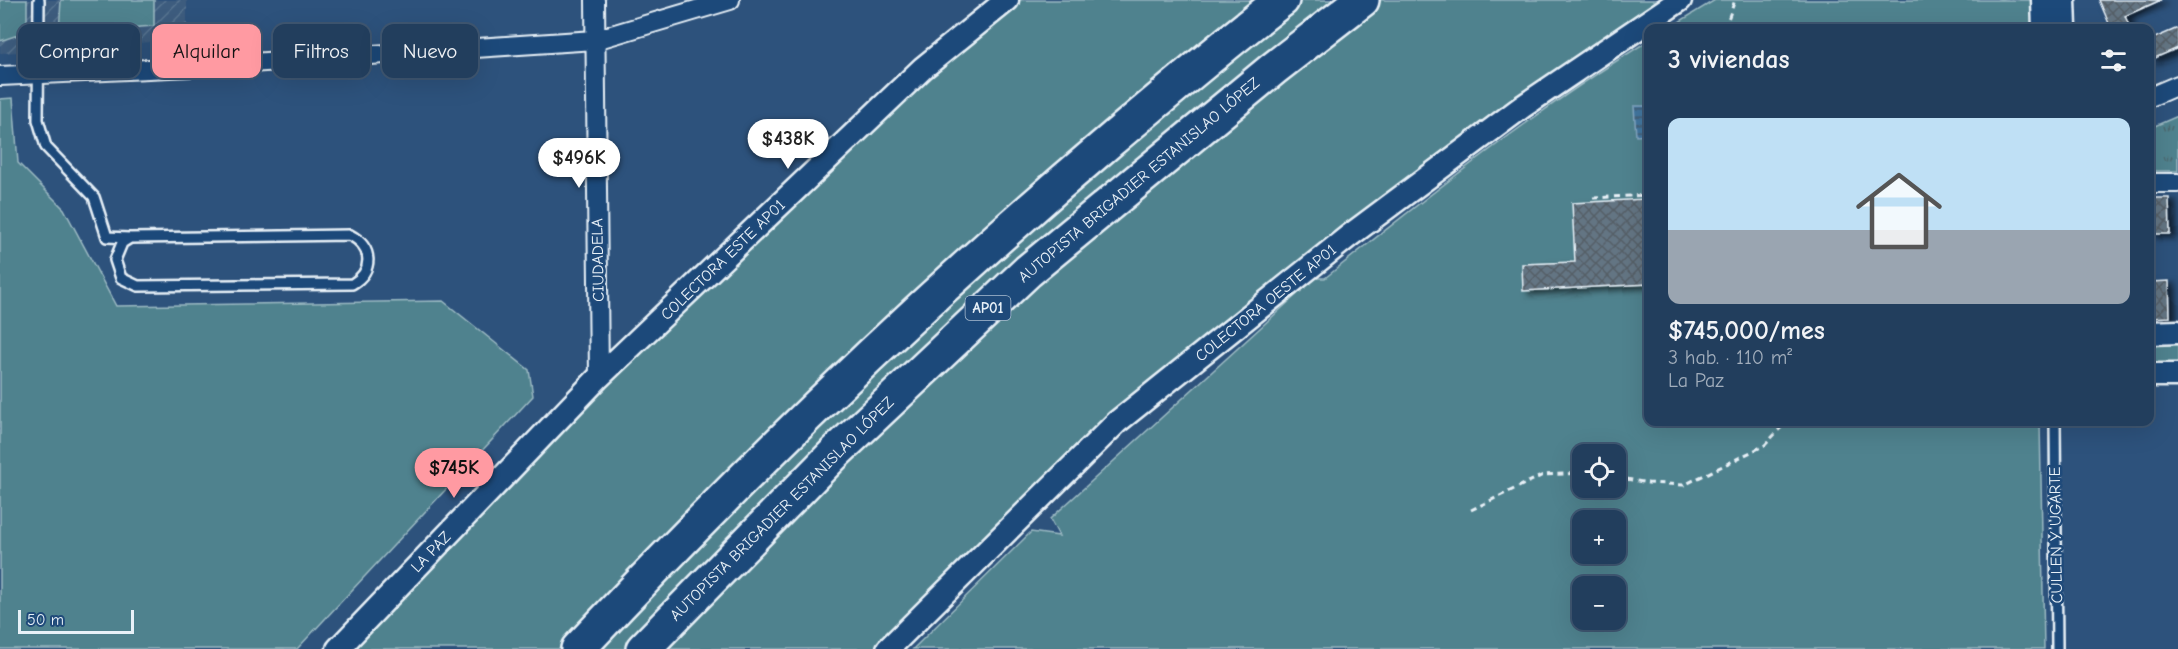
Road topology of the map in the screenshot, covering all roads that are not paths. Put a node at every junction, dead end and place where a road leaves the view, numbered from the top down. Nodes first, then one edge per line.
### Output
1 (39, 0) edge
2 (595, 0) edge
3 (730, 0) edge
4 (1008, 0) edge
5 (1282, 0) edge
6 (1362, 0) edge
7 (1680, 0) edge
8 (2043, 0) edge
9 (2064, 0) edge
10 (39, 24) edge
11 (1644, 24) edge
12 (1645, 24) edge
13 (2043, 24) edge
14 (2064, 24) edge
15 (596, 40) junction
16 (140, 68) edge
17 (18, 75) edge
18 (0, 76) edge
19 (39, 78) edge
20 (2178, 86) edge
21 (2154, 95) edge
22 (2154, 183) edge
23 (2178, 183) edge
24 (130, 238) junction
25 (2178, 332) edge
26 (2154, 333) edge
27 (2154, 375) edge
28 (2178, 375) edge
29 (599, 377) junction
30 (2055, 426) edge
31 (338, 649) edge
32 (578, 649) edge
33 (643, 649) edge
34 (888, 649) edge
35 (2057, 649) edge

1 - 10 lane
2 - 15 street, CIUDADELA
3 - 15 street
4 - 29 street, COLECTORA ESTE AP01
5 - 32 highway, AP01
6 - 33 highway, AUTOPISTA BRIGADIER ESTANISLAO LÓPEZ / AP01
7 - 12 street, COLECTORA OESTE AP01
8 - 13 street
9 - 14 street
11 - 34 street, COLECTORA OESTE AP01
15 - 16 street
15 - 29 street, CIUDADELA
17 - 18 street
19 - 24 lane
20 - 21 street
22 - 23 street
24 - 24 lane
25 - 26 street
27 - 28 street
29 - 31 street, LA PAZ
30 - 35 lane, CULLEN Y UGARTE

